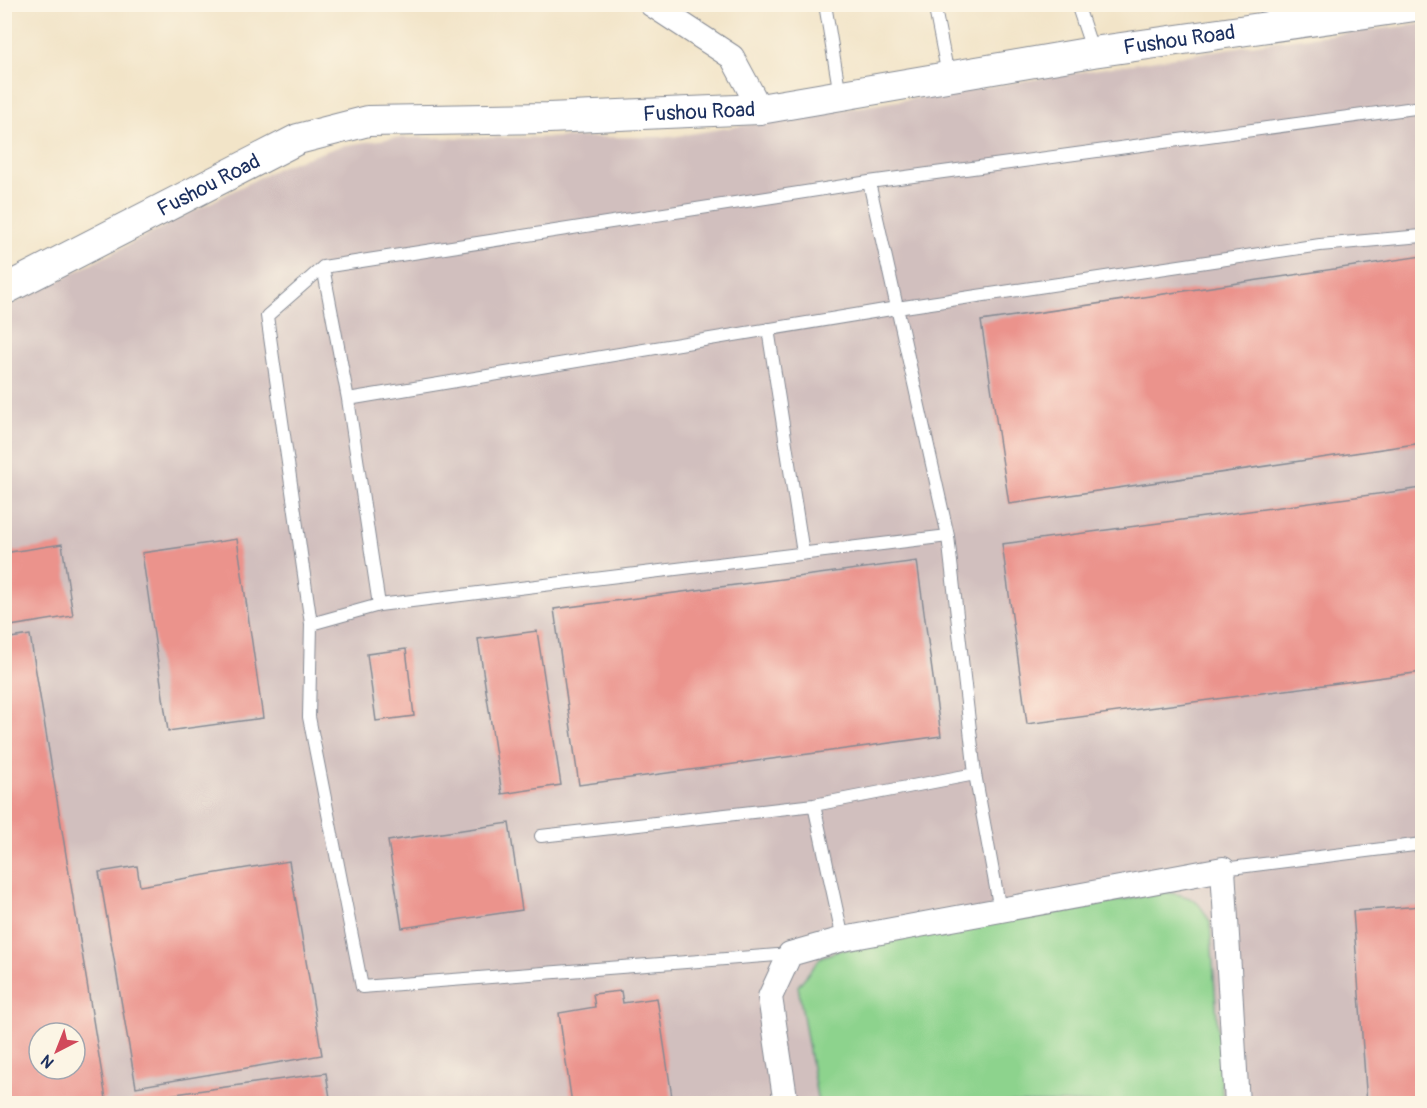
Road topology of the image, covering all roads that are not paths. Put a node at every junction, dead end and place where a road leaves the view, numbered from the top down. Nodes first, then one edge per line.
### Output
1 (825, 4) edge
2 (933, 4) edge
3 (1077, 4) edge
4 (1422, 5) edge
5 (659, 8) edge
6 (1093, 52) junction
7 (948, 75) junction
8 (840, 95) junction
9 (1422, 107) edge
10 (760, 109) junction
11 (869, 182) junction
12 (1422, 236) edge
13 (323, 267) junction
14 (4, 290) edge
15 (897, 308) junction
16 (768, 329) junction
17 (348, 399) junction
18 (948, 536) junction
19 (803, 553) junction
20 (379, 605) junction
21 (311, 624) junction
22 (975, 774) junction
23 (814, 805) junction
24 (541, 836) dead end
25 (1422, 844) edge
26 (1223, 869) junction
27 (1000, 910) junction
28 (843, 939) junction
29 (790, 954) junction
30 (786, 1104) edge
31 (1237, 1104) edge

1 - 8 lane
2 - 7 lane
3 - 6 lane
4 - 6 street, Fushou Road
5 - 10 street
6 - 7 street, Fushou Road
7 - 8 street, Fushou Road
8 - 10 street, Fushou Road
9 - 11 lane
10 - 14 street, Fushou Road
11 - 13 lane
11 - 15 lane
12 - 15 lane
13 - 17 lane
13 - 21 lane
15 - 16 lane
15 - 18 lane
16 - 17 lane
16 - 19 lane
17 - 20 lane
18 - 19 lane
18 - 22 lane
19 - 20 lane
20 - 21 lane
21 - 29 lane
22 - 23 lane
22 - 27 lane
23 - 24 lane
23 - 28 lane
25 - 26 lane
26 - 27 street
26 - 31 street
27 - 28 street
28 - 29 street
29 - 30 street

